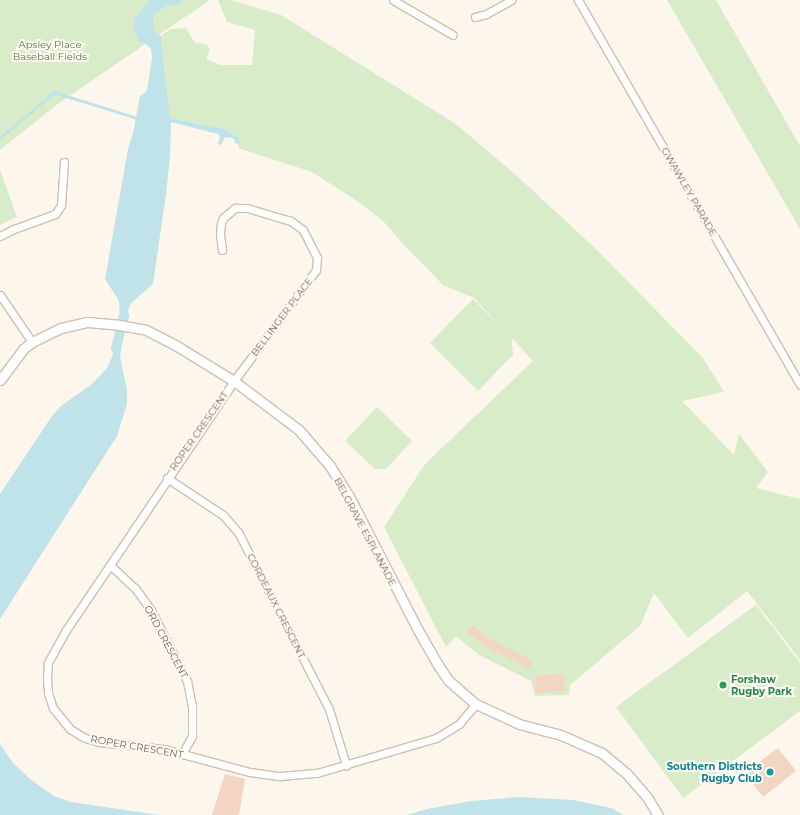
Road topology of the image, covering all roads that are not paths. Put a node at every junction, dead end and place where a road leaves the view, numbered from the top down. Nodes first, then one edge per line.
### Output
1 (393, 0) edge
2 (511, 0) edge
3 (578, 0) edge
4 (475, 18) dead end
5 (453, 35) dead end
6 (64, 162) dead end
7 (0, 236) edge
8 (222, 250) dead end
9 (0, 295) edge
10 (32, 342) junction
11 (0, 380) edge
12 (234, 381) junction
13 (800, 384) edge
14 (167, 478) junction
15 (110, 565) junction
16 (476, 704) junction
17 (182, 754) junction
18 (346, 765) junction
19 (658, 815) edge

1 - 5 street
2 - 4 street
3 - 13 street, GWAWLEY PARADE
6 - 7 street
8 - 12 street, BELLINGER PLACE
9 - 10 street
10 - 11 street, BELGRAVE ESPLANADE
10 - 12 street, BELGRAVE ESPLANADE
12 - 14 street, ROPER CRESCENT
12 - 16 street, BELGRAVE ESPLANADE
14 - 15 street, ROPER CRESCENT
14 - 18 street, CORDEAUX CRESCENT
15 - 17 street, ORD CRESCENT
15 - 17 street, ROPER CRESCENT
16 - 18 street, ROPER CRESCENT
16 - 19 street, BELGRAVE ESPLANADE
17 - 18 street, ROPER CRESCENT

